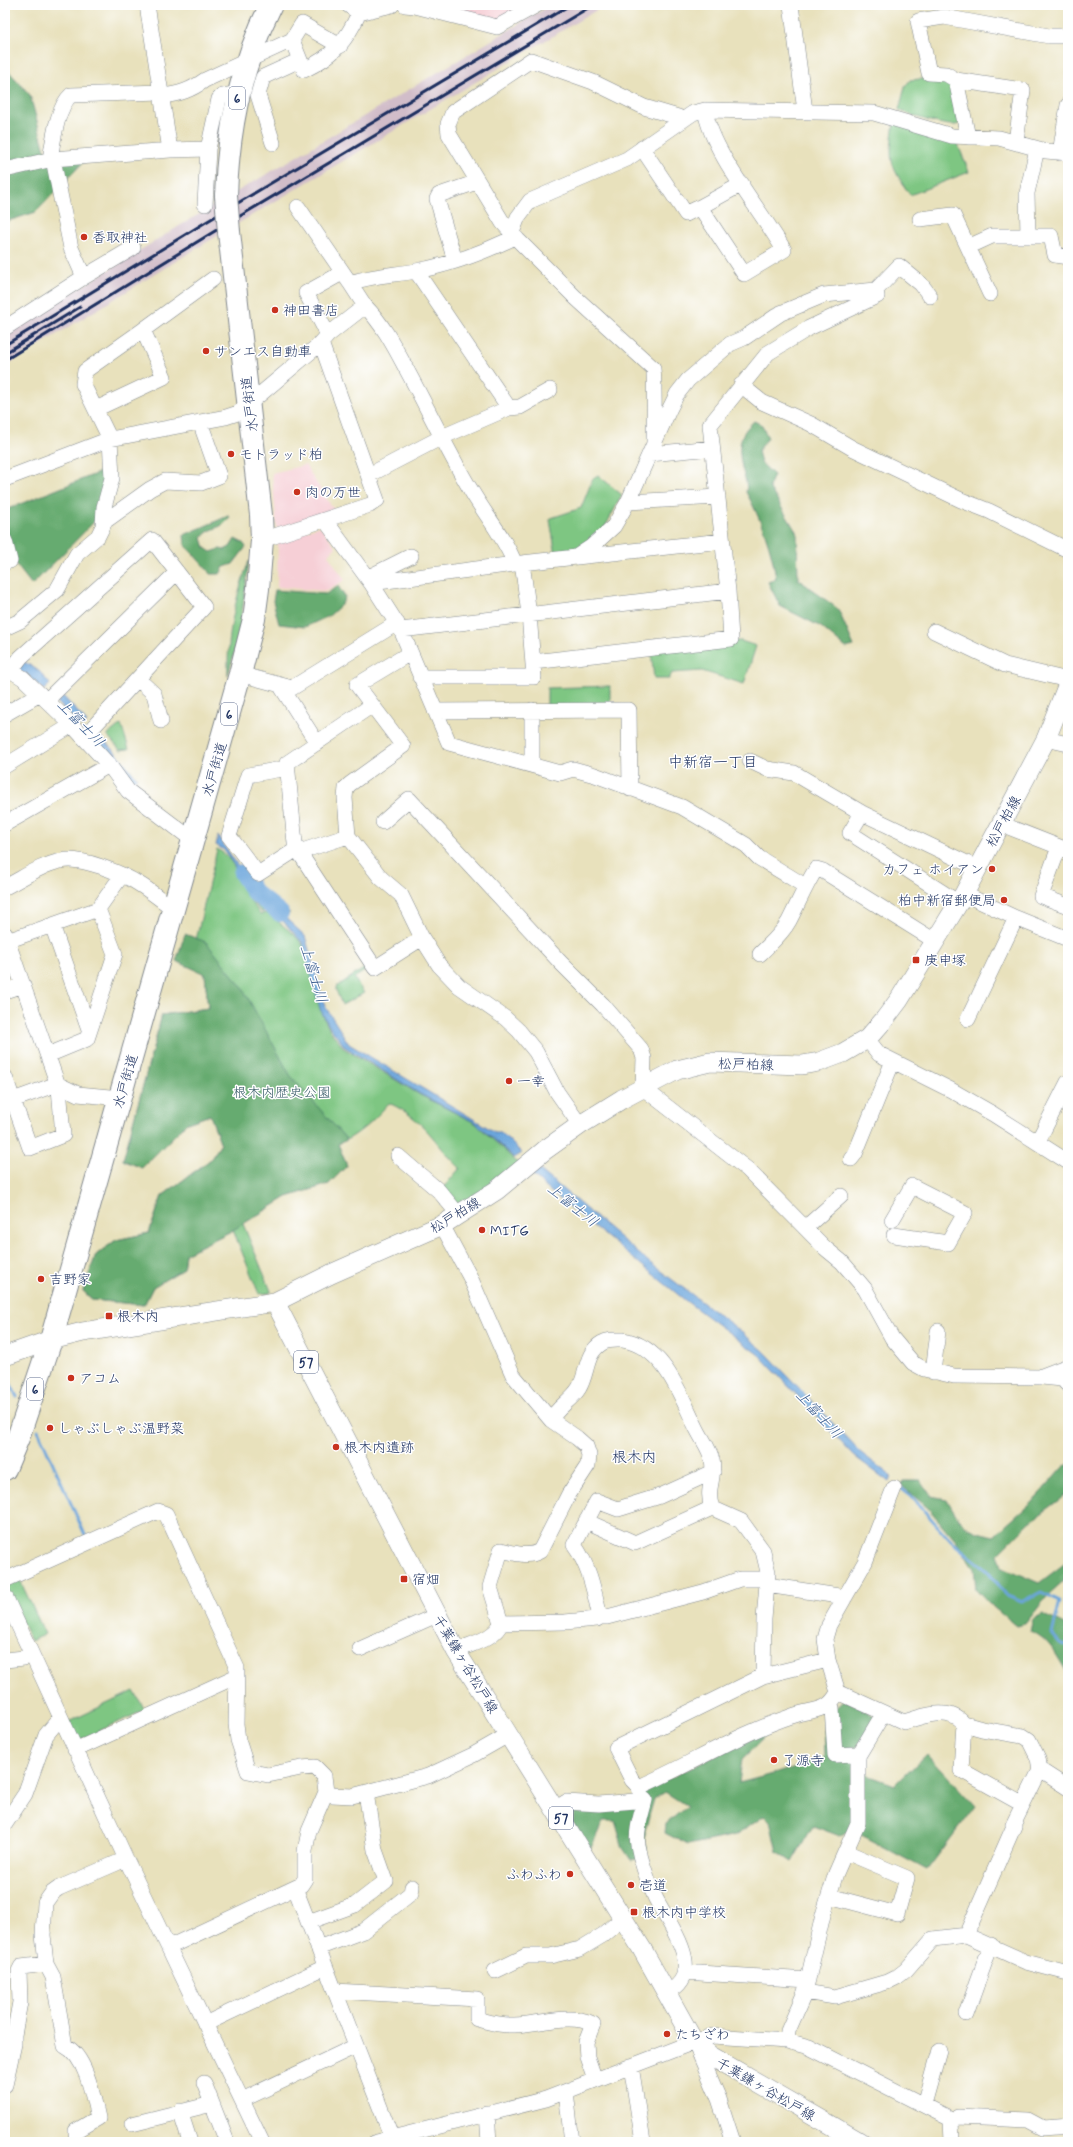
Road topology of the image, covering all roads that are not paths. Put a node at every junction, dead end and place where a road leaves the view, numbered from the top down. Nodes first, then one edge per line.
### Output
1 (147, 5) edge
2 (271, 5) edge
3 (392, 5) edge
4 (405, 5) edge
5 (537, 5) edge
6 (353, 9) edge
7 (792, 10) edge
8 (1068, 36) edge
9 (292, 40) junction
10 (340, 46) junction
11 (300, 60) junction
12 (247, 61) junction
13 (956, 80) junction
14 (238, 93) junction
15 (162, 94) junction
16 (1068, 105) edge
17 (705, 110) junction
18 (805, 111) junction
19 (681, 120) junction
20 (968, 137) junction
21 (1016, 142) junction
22 (273, 143) dead end
23 (642, 148) junction
24 (208, 149) junction
25 (1037, 149) junction
26 (170, 150) junction
27 (1064, 152) edge
28 (51, 159) junction
29 (5, 170) edge
30 (477, 182) junction
31 (742, 184) junction
32 (205, 204) dead end
33 (298, 207) dead end
34 (700, 207) junction
35 (920, 219) dead end
36 (512, 231) junction
37 (1028, 236) junction
38 (133, 248) dead end
39 (968, 248) junction
40 (1068, 257) edge
41 (455, 261) junction
42 (416, 271) junction
43 (84, 277) junction
44 (346, 278) junction
45 (213, 279) dead end
46 (876, 290) junction
47 (990, 294) dead end
48 (930, 296) dead end
49 (365, 306) junction
50 (5, 328) edge
51 (143, 330) junction
52 (324, 339) junction
53 (741, 385) junction
54 (550, 390) dead end
55 (249, 403) junction
56 (509, 408) junction
57 (96, 410) junction
58 (200, 422) junction
59 (442, 437) junction
60 (110, 439) junction
61 (712, 448) junction
62 (652, 449) junction
63 (369, 475) junction
64 (5, 479) edge
65 (718, 497) junction
66 (628, 502) junction
67 (325, 520) junction
68 (104, 522) junction
69 (262, 540) junction
70 (5, 541) edge
71 (722, 541) junction
72 (1068, 550) edge
73 (411, 556) dead end
74 (573, 559) junction
75 (5, 562) edge
76 (519, 564) junction
77 (177, 572) junction
78 (369, 580) junction
79 (728, 591) junction
80 (529, 614) junction
81 (399, 627) junction
82 (5, 628) edge
83 (934, 632) dead end
84 (410, 653) junction
85 (533, 662) junction
86 (9, 672) edge
87 (240, 674) junction
88 (420, 676) junction
89 (138, 679) junction
90 (1068, 680) edge
91 (1068, 684) edge
92 (280, 685) junction
93 (44, 697) junction
94 (371, 706) junction
95 (532, 710) junction
96 (435, 711) junction
97 (5, 714) edge
98 (161, 721) dead end
99 (72, 725) junction
100 (84, 737) junction
101 (1046, 739) junction
102 (317, 743) junction
103 (1068, 744) edge
104 (750, 761) dead end
105 (109, 765) junction
106 (532, 765) junction
107 (5, 766) edge
108 (287, 768) junction
109 (630, 789) junction
110 (862, 813) junction
111 (383, 822) dead end
112 (5, 824) edge
113 (1002, 824) junction
114 (348, 836) junction
115 (194, 841) junction
116 (1063, 848) edge
117 (298, 850) junction
118 (977, 868) junction
119 (122, 875) junction
120 (805, 886) junction
121 (5, 887) edge
122 (961, 898) junction
123 (1068, 906) edge
124 (98, 909) junction
125 (174, 909) junction
126 (1016, 918) junction
127 (52, 925) junction
128 (6, 937) edge
129 (422, 938) junction
130 (1068, 939) edge
131 (935, 941) junction
132 (760, 954) dead end
133 (23, 986) junction
134 (5, 992) edge
135 (968, 1019) dead end
136 (89, 1030) junction
137 (867, 1039) junction
138 (48, 1055) junction
139 (893, 1061) junction
140 (5, 1076) edge
141 (1068, 1082) edge
142 (57, 1084) junction
143 (643, 1088) junction
144 (120, 1098) junction
145 (13, 1100) junction
146 (580, 1125) junction
147 (1038, 1141) junction
148 (398, 1156) dead end
149 (851, 1159) dead end
150 (1068, 1162) edge
151 (841, 1196) dead end
152 (459, 1215) junction
153 (442, 1225) junction
154 (805, 1228) junction
155 (275, 1302) junction
156 (938, 1332) dead end
157 (51, 1340) junction
158 (5, 1355) edge
159 (1068, 1366) edge
160 (933, 1372) junction
161 (1042, 1377) junction
162 (1068, 1385) edge
163 (551, 1420) junction
164 (5, 1469) edge
165 (712, 1472) junction
166 (894, 1488) dead end
167 (712, 1508) junction
168 (586, 1521) junction
169 (5, 1580) edge
170 (768, 1582) junction
171 (5, 1596) edge
172 (845, 1597) junction
173 (436, 1615) junction
174 (600, 1617) junction
175 (501, 1623) junction
176 (360, 1649) dead end
177 (456, 1651) junction
178 (32, 1655) junction
179 (5, 1660) edge
180 (828, 1660) junction
181 (237, 1676) junction
182 (763, 1676) junction
183 (838, 1692) junction
184 (829, 1704) junction
185 (883, 1714) junction
186 (60, 1718) junction
187 (964, 1724) junction
188 (508, 1735) junction
189 (75, 1750) junction
190 (858, 1756) junction
191 (1040, 1770) junction
192 (1068, 1788) edge
193 (326, 1792) junction
194 (640, 1792) junction
195 (366, 1793) junction
196 (1022, 1804) junction
197 (555, 1809) junction
198 (5, 1824) edge
199 (846, 1852) junction
200 (126, 1860) junction
201 (412, 1887) dead end
202 (295, 1888) junction
203 (829, 1896) junction
204 (623, 1918) junction
205 (308, 1922) junction
206 (966, 1935) junction
207 (991, 1945) junction
208 (169, 1947) junction
209 (318, 1948) junction
210 (46, 1964) junction
211 (325, 1967) junction
212 (495, 1971) dead end
213 (684, 1972) junction
214 (1068, 1973) edge
215 (807, 1986) junction
216 (335, 1991) junction
217 (668, 1992) junction
218 (966, 2014) dead end
219 (205, 2024) junction
220 (787, 2041) junction
221 (694, 2042) junction
222 (356, 2046) junction
223 (939, 2051) dead end
224 (631, 2066) junction
225 (595, 2080) junction
226 (204, 2082) dead end
227 (5, 2086) edge
228 (566, 2092) junction
229 (242, 2100) junction
230 (212, 2104) junction
231 (924, 2104) junction
232 (180, 2111) junction
233 (487, 2113) junction
234 (952, 2120) junction
235 (132, 2124) dead end
236 (1068, 2126) edge
237 (836, 2135) edge
238 (394, 2139) edge
239 (77, 2142) edge
240 (190, 2142) edge
241 (227, 2142) edge
242 (262, 2142) edge
243 (376, 2142) edge
244 (489, 2142) edge
245 (572, 2142) edge
246 (643, 2142) edge
247 (733, 2142) edge
248 (860, 2142) edge
249 (952, 2142) edge

1 - 15 street
2 - 12 highway, 水戸街道 / 6
3 - 6 street
4 - 5 street
6 - 10 street
7 - 18 street
8 - 13 street
9 - 10 street
9 - 11 street
9 - 12 street
10 - 11 street
11 - 22 street
12 - 14 highway, 水戸街道 / 6
12 - 15 street
13 - 20 street
13 - 21 street
14 - 24 street
14 - 55 highway, 水戸街道 / 6, bridge
15 - 26 street
15 - 28 street
16 - 27 street
17 - 18 street
17 - 19 street
17 - 31 street
18 - 20 street
19 - 23 street
19 - 30 street
20 - 21 street
21 - 25 street
23 - 34 street
23 - 36 street
24 - 26 street
24 - 32 street
25 - 27 street
25 - 37 street
26 - 28 street
28 - 29 street
28 - 43 street
30 - 36 street
30 - 41 street
31 - 34 street
31 - 34 street
33 - 44 street
35 - 39 street
36 - 41 street
36 - 62 street
37 - 39 street
37 - 40 street
38 - 43 street
39 - 47 street
41 - 42 street
42 - 44 street
42 - 56 street
43 - 50 street
44 - 49 street
44 - 52 street
45 - 51 street
46 - 48 street
46 - 53 street
46 - 62 street
49 - 52 street
49 - 59 street
51 - 57 street
51 - 57 street
52 - 55 street
52 - 63 street
53 - 61 street
53 - 72 street
54 - 56 street
55 - 58 street
55 - 69 highway, 水戸街道 / 6
56 - 59 street
57 - 60 street
58 - 60 street
58 - 68 street
59 - 63 street
59 - 76 street
60 - 64 street
60 - 68 street
61 - 62 street
61 - 65 street
62 - 66 street
63 - 67 street
65 - 66 street
65 - 71 street
66 - 74 street
67 - 69 street
67 - 78 street
68 - 82 street
69 - 87 highway, 水戸街道 / 6
70 - 75 street
71 - 74 street
71 - 79 street
73 - 78 street
74 - 76 street
76 - 78 street
76 - 80 street
77 - 86 street
77 - 89 street
77 - 93 street
78 - 81 street
79 - 80 street
79 - 85 street
80 - 81 street
80 - 85 street
81 - 84 street
81 - 92 street
83 - 90 street
84 - 88 street
84 - 94 street
85 - 88 street
86 - 93 street
87 - 92 street
87 - 115 highway, 水戸街道 / 6
88 - 96 street
89 - 98 street
89 - 100 street
91 - 101 main road, 松戸柏線
92 - 102 street
93 - 97 street
93 - 99 street
94 - 102 street
94 - 114 street
95 - 96 street
95 - 106 street
95 - 109 street
96 - 106 street
99 - 100 street
99 - 107 street
100 - 105 street
101 - 103 street
101 - 113 main road, 松戸柏線
102 - 108 street
104 - 110 street
105 - 112 street
105 - 115 street
106 - 109 street
108 - 117 street
108 - 117 street
109 - 120 street
110 - 118 street
110 - 122 street
111 - 143 street
113 - 116 street
113 - 118 main road, 松戸柏線
114 - 117 street
114 - 129 street
115 - 125 highway, 水戸街道 / 6
116 - 123 street
117 - 129 street
118 - 122 main road, 松戸柏線
119 - 121 street
119 - 124 street
119 - 125 street
120 - 131 street
120 - 132 street
122 - 126 street
122 - 131 main road, 松戸柏線
124 - 127 street
124 - 136 street
125 - 144 highway, 水戸街道 / 6
126 - 130 street
126 - 135 street
127 - 128 street
127 - 136 street
128 - 133 street
129 - 146 street
131 - 137 main road, 松戸柏線
133 - 134 street
133 - 138 street
136 - 138 street
137 - 139 street
137 - 143 main road, 松戸柏線
138 - 142 street
139 - 147 street
139 - 149 street
140 - 145 street
141 - 147 street
142 - 144 street
142 - 145 street
142 - 145 street
143 - 146 main road, 松戸柏線
143 - 154 street
144 - 157 highway, 水戸街道 / 6
146 - 152 main road, 松戸柏線
147 - 150 street
148 - 152 street
151 - 154 street
152 - 153 main road, 松戸柏線
153 - 155 main road, 松戸柏線
153 - 163 street
154 - 160 street
155 - 157 main road
155 - 173 main road, 千葉鎌ヶ谷松戸線 / 57
156 - 160 street
157 - 158 main road
157 - 164 highway, 水戸街道 / 6
159 - 161 street
160 - 161 street
161 - 162 street
163 - 165 street
163 - 175 street
165 - 167 street
165 - 168 street
166 - 172 street
167 - 168 street
167 - 170 street
168 - 174 street
169 - 181 street
170 - 172 street
170 - 174 street
170 - 182 street
171 - 178 street
172 - 180 street
173 - 176 street
173 - 177 main road, 千葉鎌ヶ谷松戸線 / 57
174 - 175 street
175 - 177 street
177 - 188 main road, 千葉鎌ヶ谷松戸線 / 57
178 - 179 street
178 - 186 street
180 - 182 street
180 - 183 street
181 - 189 street
181 - 193 street
182 - 194 street
183 - 184 street
183 - 185 street
184 - 190 street
184 - 194 street
185 - 187 street
185 - 190 street
186 - 189 street
186 - 198 street
187 - 191 street
187 - 196 street
188 - 195 street
188 - 197 main road, 千葉鎌ヶ谷松戸線 / 57
189 - 200 street
190 - 199 street
191 - 192 street
191 - 196 street
193 - 195 street
193 - 202 street
194 - 197 street
194 - 213 street
195 - 205 street
196 - 206 street
197 - 204 main road, 千葉鎌ヶ谷松戸線 / 57
199 - 203 street
199 - 203 street
200 - 208 street
200 - 210 street
201 - 209 street
202 - 205 street
202 - 208 street
203 - 215 street
204 - 212 street
204 - 217 main road, 千葉鎌ヶ谷松戸線 / 57
205 - 209 street
206 - 207 street
206 - 215 street
207 - 214 street
207 - 218 street
208 - 219 street
209 - 211 street
210 - 227 street
210 - 239 street
211 - 216 street
211 - 219 street
213 - 215 street
213 - 217 street
215 - 220 street
216 - 222 street
216 - 225 street
217 - 221 main road, 千葉鎌ヶ谷松戸線 / 57
219 - 229 street
220 - 221 street
220 - 231 street
221 - 224 street
221 - 237 main road, 千葉鎌ヶ谷松戸線 / 57
221 - 247 street
222 - 229 street
222 - 238 street
223 - 231 street
224 - 225 street
224 - 246 street
225 - 228 street
226 - 230 street
228 - 233 street
228 - 245 street
229 - 242 street
230 - 232 street
230 - 241 street
231 - 234 street
232 - 235 street
232 - 240 street
233 - 238 street
233 - 244 street
234 - 236 street
234 - 249 street
237 - 248 main road, 千葉鎌ヶ谷松戸線 / 57
238 - 243 street

